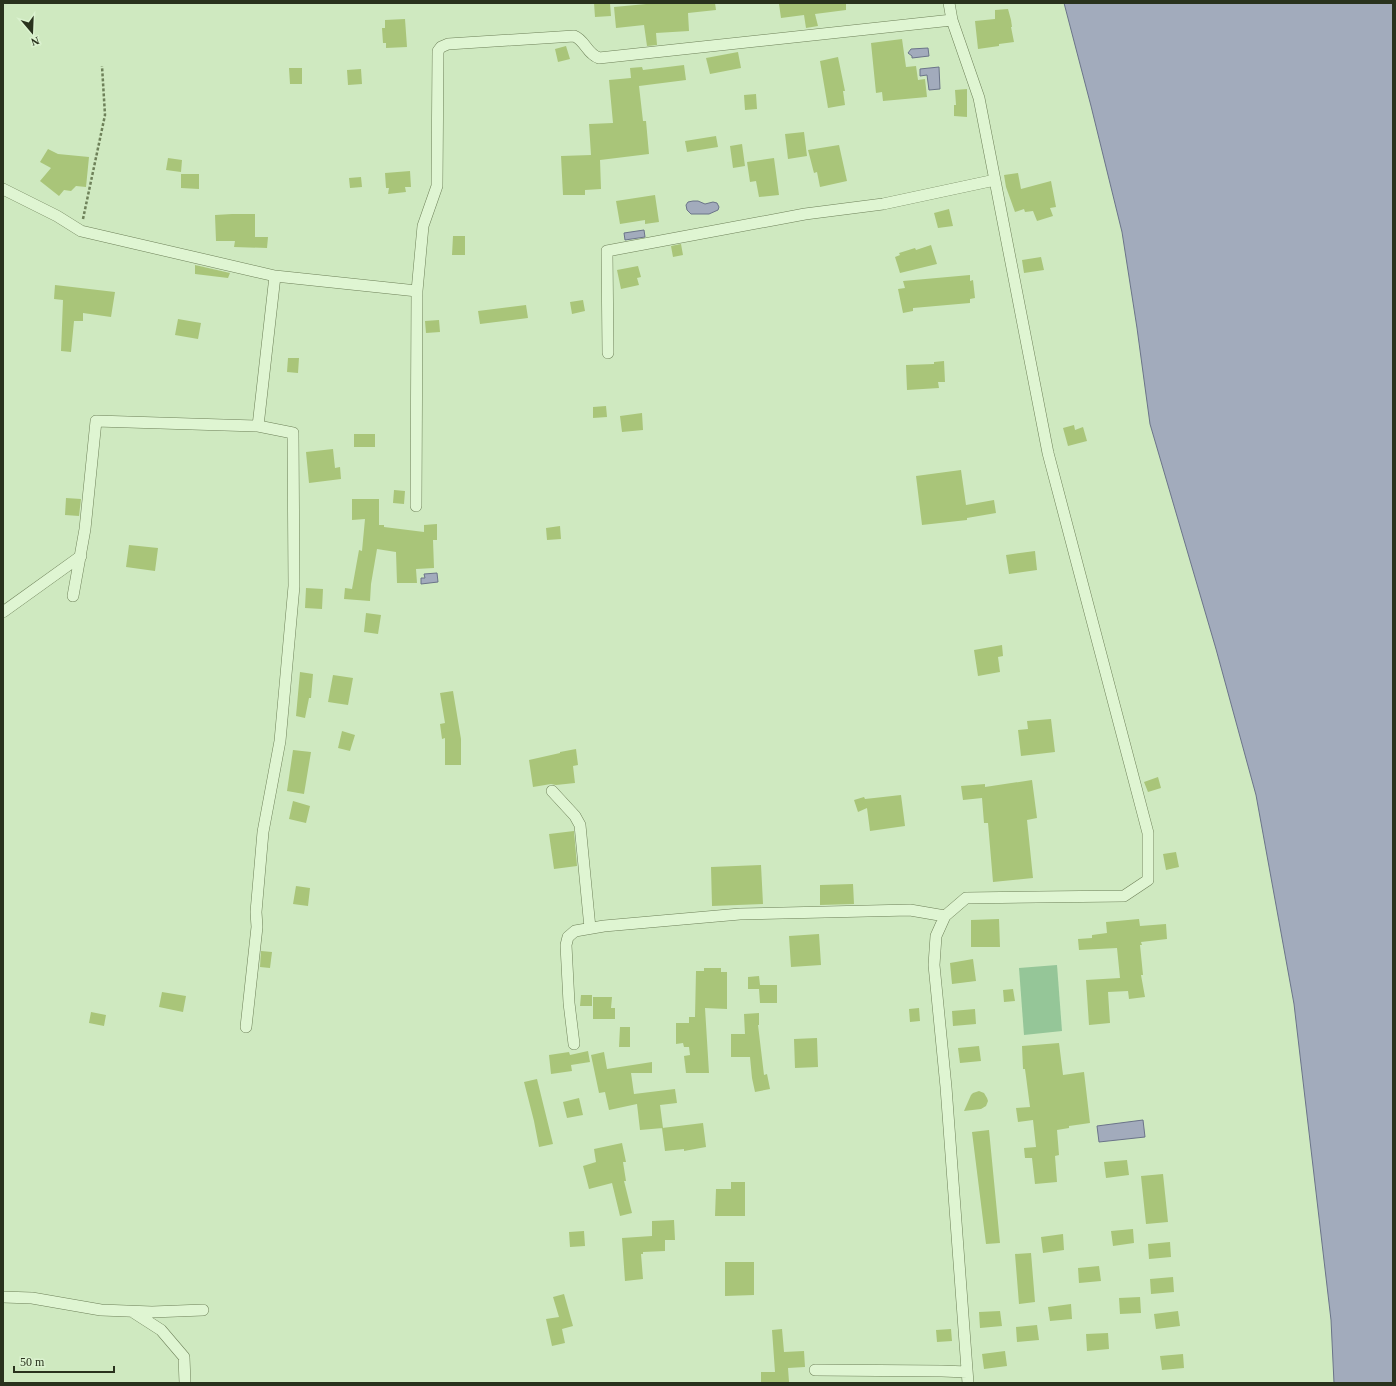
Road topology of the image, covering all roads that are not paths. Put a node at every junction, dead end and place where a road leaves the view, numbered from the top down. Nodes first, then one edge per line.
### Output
1 (949, 3) edge
2 (952, 20) junction
3 (995, 180) junction
4 (3, 189) edge
5 (275, 276) junction
6 (417, 291) junction
7 (608, 354) dead end
8 (258, 426) junction
9 (416, 506) dead end
10 (81, 556) junction
11 (74, 596) dead end
12 (3, 612) edge
13 (552, 791) dead end
14 (945, 916) junction
15 (590, 928) junction
16 (246, 1027) dead end
17 (574, 1044) dead end
18 (3, 1298) edge
19 (203, 1310) dead end
20 (132, 1312) junction
21 (815, 1370) dead end
22 (968, 1378) edge
23 (185, 1383) edge

1 - 2 street
2 - 3 street
2 - 6 street
3 - 7 street
3 - 14 street
4 - 5 street
5 - 6 street
5 - 8 street
6 - 9 street
8 - 10 street
8 - 16 street
10 - 11 street
10 - 12 street
13 - 15 street
14 - 15 street
14 - 22 street
15 - 17 street
18 - 20 street
19 - 20 street
20 - 23 street
21 - 22 street

